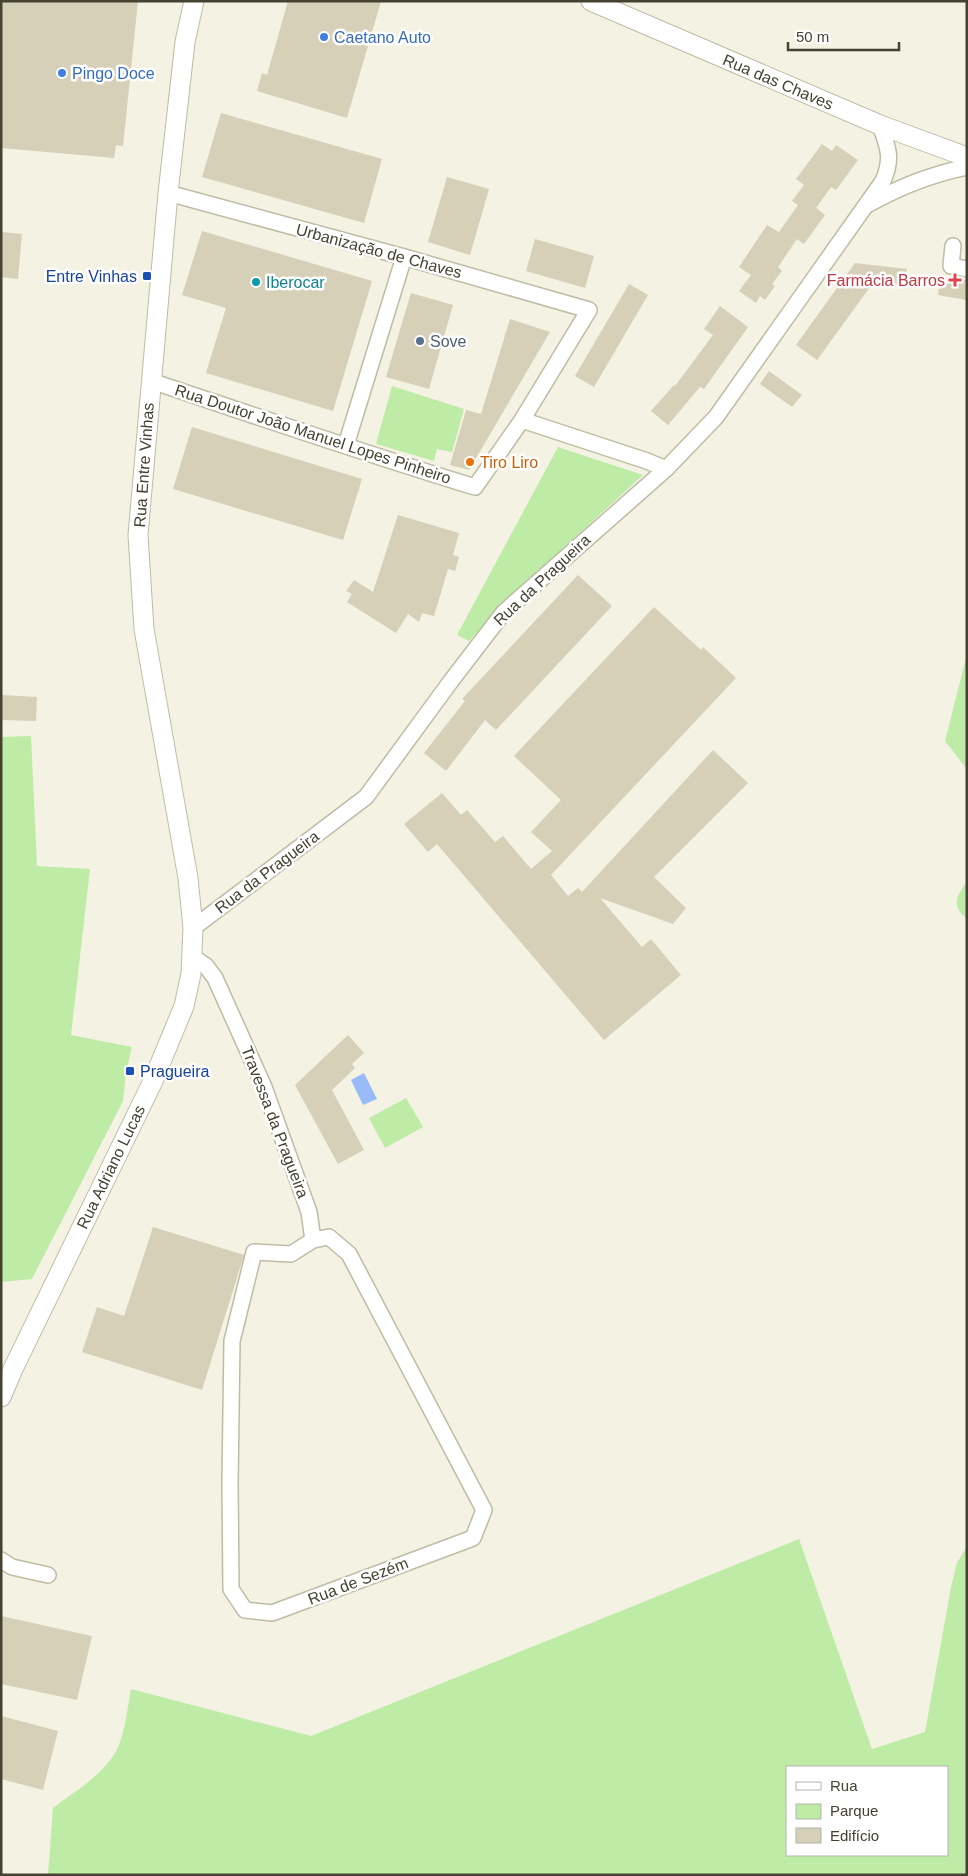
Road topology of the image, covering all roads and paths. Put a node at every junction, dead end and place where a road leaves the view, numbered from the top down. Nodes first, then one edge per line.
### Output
1 (194, 1) edge
2 (591, 1) edge
3 (880, 125) junction
4 (967, 157) edge
5 (967, 167) edge
6 (168, 193) junction
7 (866, 206) junction
8 (953, 246) dead end
9 (404, 257) junction
10 (967, 269) edge
11 (151, 381) junction
12 (522, 420) junction
13 (346, 445) junction
14 (666, 469) junction
15 (193, 928) junction
16 (193, 957) junction
17 (313, 1240) junction
18 (1, 1397) edge
19 (5, 1566) edge
20 (48, 1575) dead end

1 - 6 street, Rua Entre Vinhas
2 - 3 street, Rua das Chaves
3 - 4 street, Rua das Chaves
3 - 7 street, Rua da Pragueira
5 - 7 street, Rua da Pragueira
6 - 9 street, Urbanização de Chaves
6 - 11 street, Rua Entre Vinhas
7 - 14 street, Rua da Pragueira
8 - 10 street
9 - 12 street, Urbanização de Chaves
9 - 13 street
11 - 13 street, Rua Doutor João Manuel Lopes Pinheiro
11 - 15 street, Rua Entre Vinhas
12 - 13 street, Rua Doutor João Manuel Lopes Pinheiro
12 - 14 street
14 - 15 street, Rua da Pragueira
15 - 16 street, Rua Adriano Lucas
16 - 17 street, Travessa da Pragueira
16 - 18 street, Rua Adriano Lucas
17 - 17 street, Rua de Sezém
19 - 20 street

